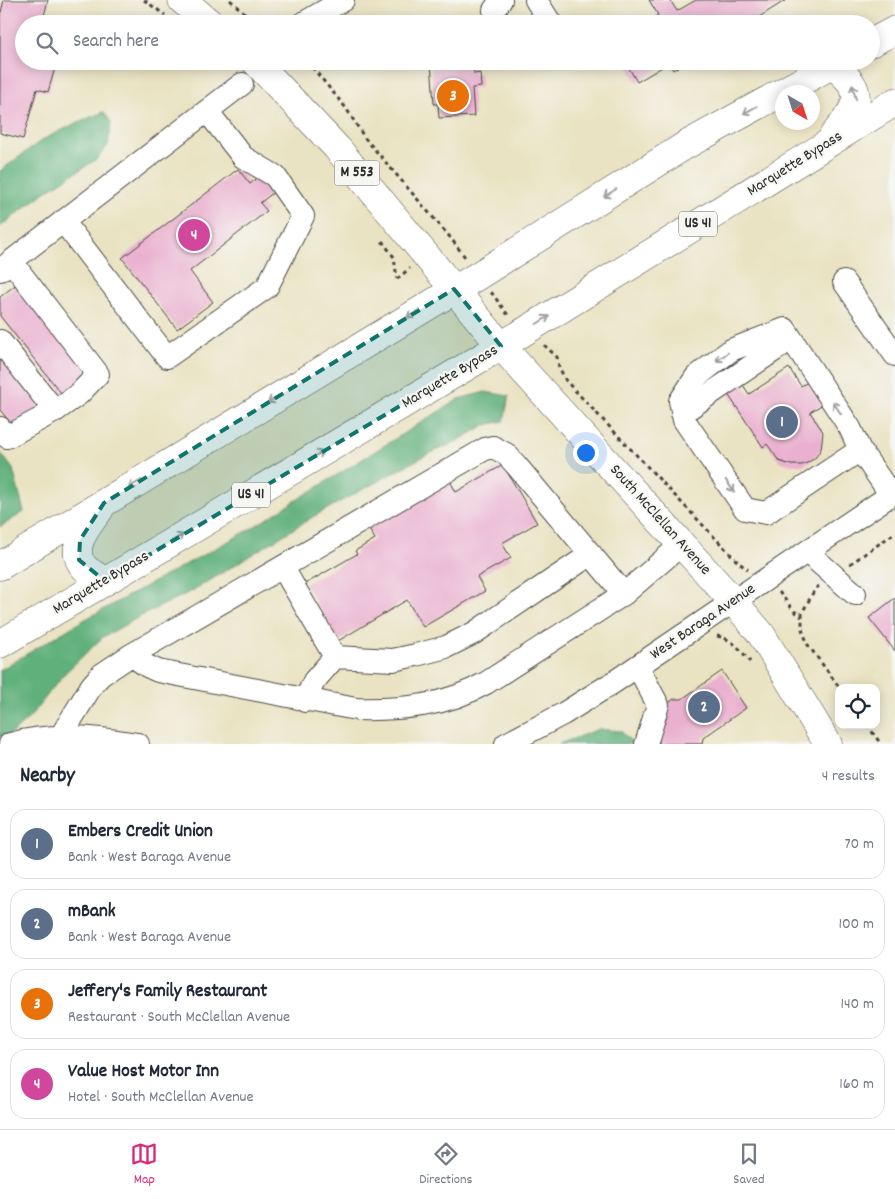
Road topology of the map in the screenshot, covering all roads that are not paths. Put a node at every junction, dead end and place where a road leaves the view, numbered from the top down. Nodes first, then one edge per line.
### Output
1 (343, 0) edge
2 (536, 0) edge
3 (175, 8) edge
4 (191, 15) edge
5 (317, 15) edge
6 (545, 15) edge
7 (895, 30) edge
8 (880, 38) edge
9 (822, 70) edge
10 (841, 70) edge
11 (248, 73) edge
12 (895, 102) edge
13 (207, 111) junction
14 (824, 147) junction
15 (63, 222) junction
16 (5, 266) edge
17 (844, 282) dead end
18 (454, 289) junction
19 (0, 340) edge
20 (501, 346) junction
21 (895, 355) edge
22 (55, 410) junction
23 (0, 428) edge
24 (860, 450) junction
25 (893, 494) edge
26 (104, 503) junction
27 (682, 544) junction
28 (807, 552) junction
29 (591, 554) junction
30 (0, 566) edge
31 (283, 568) junction
32 (105, 581) junction
33 (624, 594) junction
34 (856, 594) dead end
35 (734, 602) junction
36 (0, 644) edge
37 (131, 655) junction
38 (336, 657) junction
39 (638, 666) junction
40 (305, 700) junction
41 (61, 736) junction
42 (10, 744) edge
43 (138, 744) edge
44 (506, 744) edge
45 (646, 744) edge
46 (828, 744) edge

1 - 5 street
2 - 6 street
3 - 4 main road
7 - 8 main road
9 -> 18 main road
14 -> 10 main road
11 - 13 street
11 - 18 main road, South McClellan Avenue / M 553
12 - 14 main road, Marquette Bypass / US 41
13 - 15 street
13 - 15 street
20 -> 14 main road, Marquette Bypass / US 41
15 - 16 street
16 - 22 street
17 - 21 street
18 - 20 main road, South McClellan Avenue / M 553
18 -> 26 main road
19 - 22 street
20 - 27 main road, South McClellan Avenue
32 -> 20 main road, Marquette Bypass / US 41
22 - 23 street
24 -> 24 street
24 - 25 street
25 - 28 street, West Baraga Avenue
26 - 30 main road
26 - 32 main road
27 - 33 street
27 - 35 main road, South McClellan Avenue
28 - 34 street
28 - 35 street, West Baraga Avenue
29 - 31 street
29 - 33 street
29 - 38 street
31 - 37 street
31 - 38 street
32 - 36 main road, Marquette Bypass / US 41
33 - 40 street
35 - 39 street, West Baraga Avenue
35 - 46 main road, South McClellan Avenue
37 - 40 street
37 - 41 street
38 - 40 street
39 - 44 street, West Baraga Avenue
39 - 45 street
41 - 42 street
41 - 43 street

